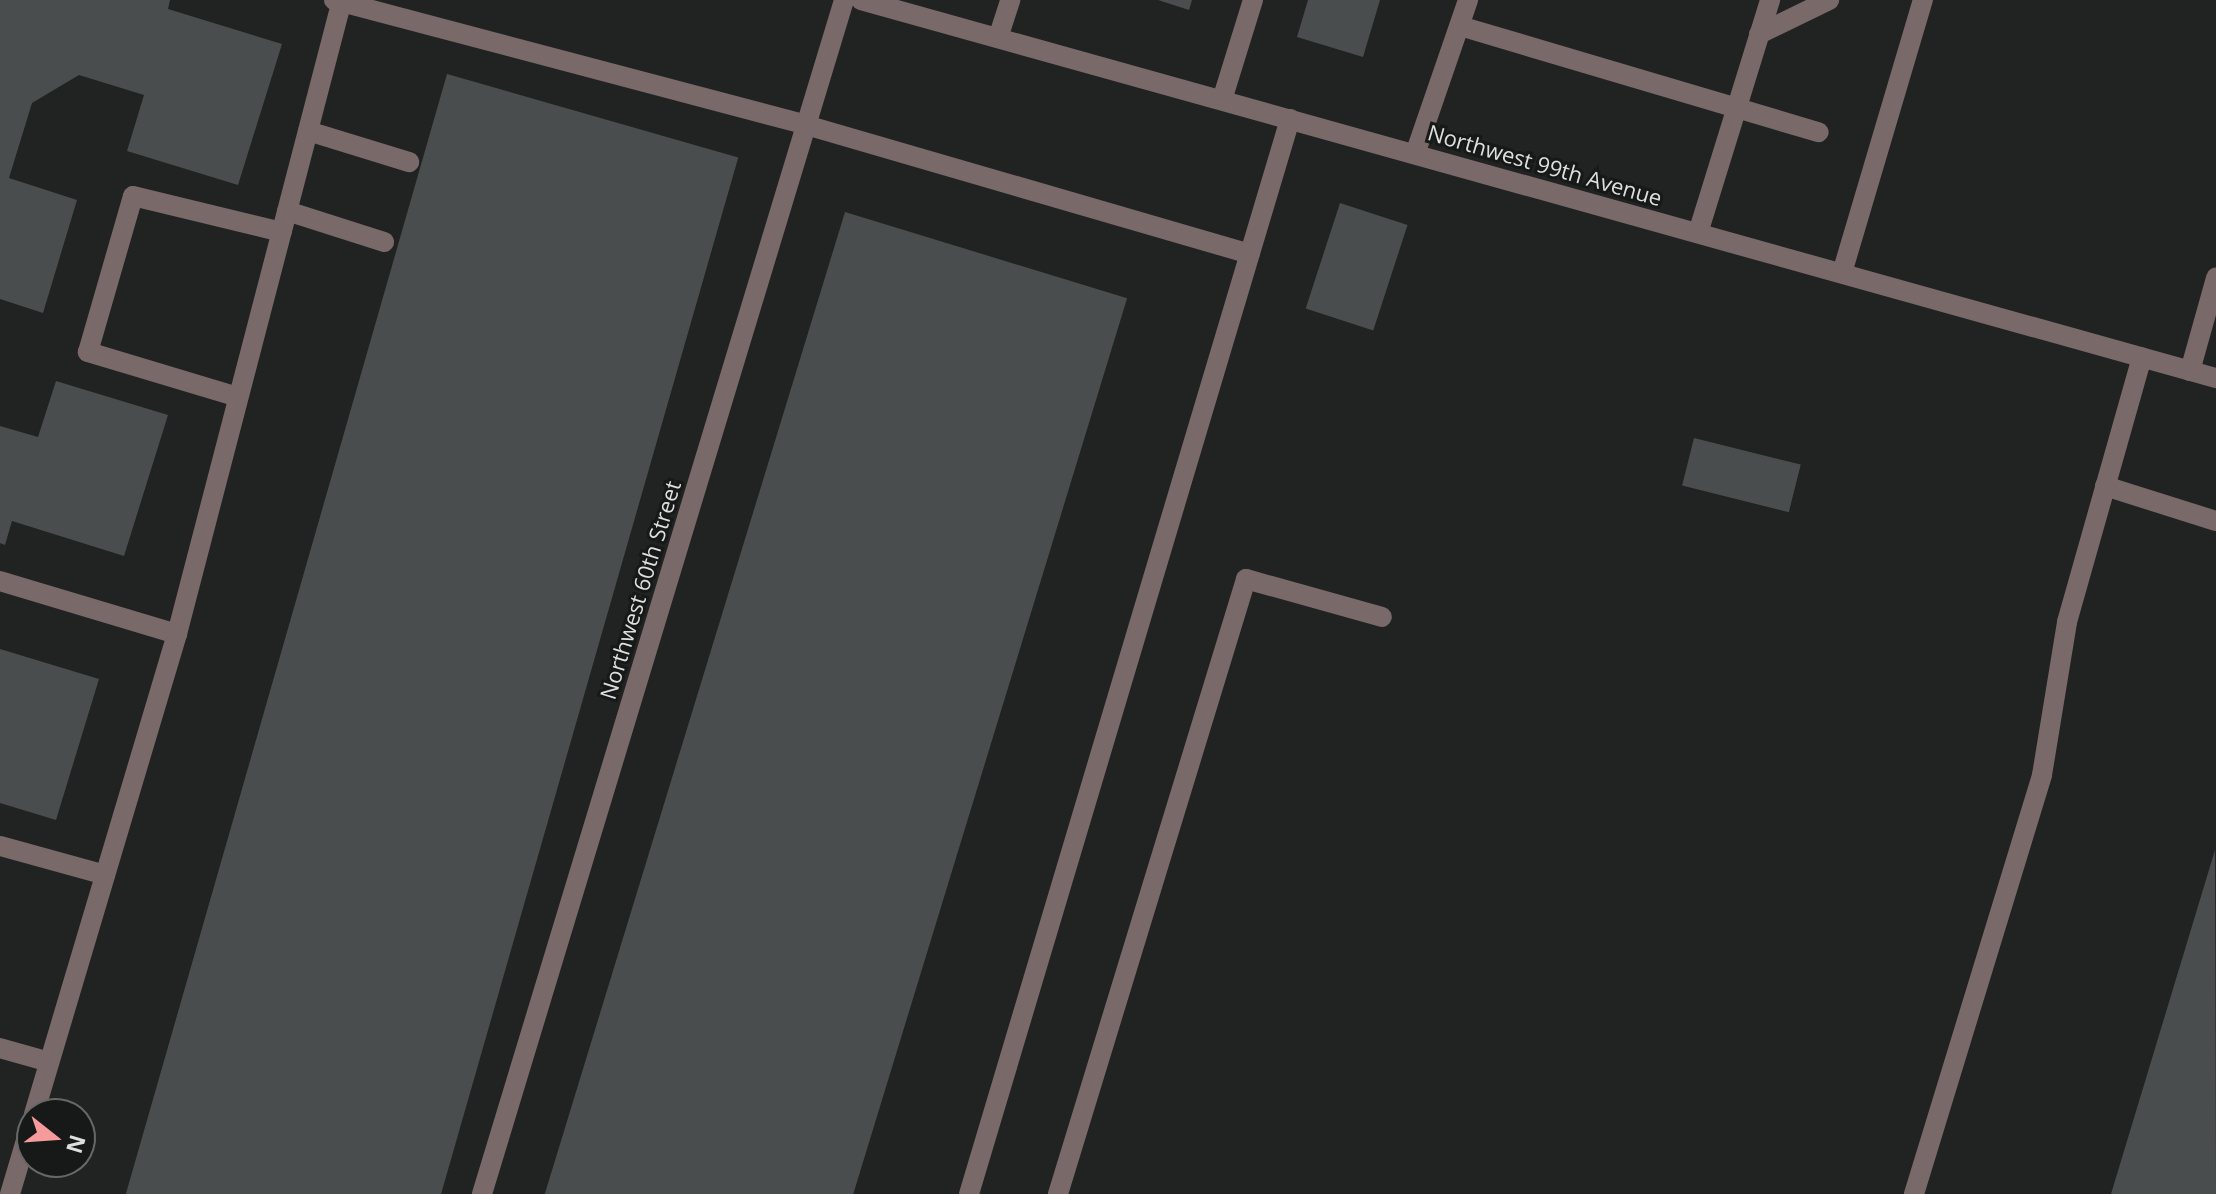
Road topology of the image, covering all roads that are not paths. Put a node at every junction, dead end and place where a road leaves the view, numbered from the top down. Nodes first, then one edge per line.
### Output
1 (844, 0) edge
2 (861, 0) edge
3 (1010, 0) edge
4 (1253, 0) edge
5 (1468, 0) edge
6 (1770, 0) edge
7 (1829, 0) edge
8 (1923, 0) edge
9 (339, 1) edge
10 (1460, 26) junction
11 (1759, 34) junction
12 (998, 38) junction
13 (1222, 100) junction
14 (1736, 109) junction
15 (1290, 119) junction
16 (806, 125) junction
17 (308, 131) junction
18 (1819, 132) dead end
19 (1415, 154) junction
20 (409, 162) dead end
21 (287, 211) junction
22 (282, 232) junction
23 (1698, 233) junction
24 (384, 242) dead end
25 (1250, 254) junction
26 (1842, 273) junction
27 (2216, 278) edge
28 (2142, 357) junction
29 (2190, 371) junction
30 (2216, 378) edge
31 (238, 397) junction
32 (2105, 486) junction
33 (2216, 521) edge
34 (0, 581) edge
35 (1382, 617) dead end
36 (177, 634) junction
37 (0, 846) edge
38 (105, 875) junction
39 (0, 1048) edge
40 (49, 1062) junction
41 (39, 1098) edge
42 (16, 1174) edge
43 (10, 1194) edge
44 (482, 1194) edge
45 (969, 1194) edge
46 (1058, 1194) edge
47 (1914, 1194) edge

1 - 16 street, Northwest 60th Street
2 - 12 street, Northwest 99th Avenue
3 - 12 street
4 - 13 street
5 - 10 street
6 - 11 street
7 - 11 street
8 - 26 street
9 - 16 street
9 - 17 street
10 - 14 street
10 - 19 street
11 - 14 street
12 - 13 street, Northwest 99th Avenue
13 - 15 street, Northwest 99th Avenue
14 - 18 street
14 - 23 street
15 - 19 street, Northwest 99th Avenue
15 - 25 street
16 - 25 street
16 - 44 street, Northwest 60th Street
17 - 20 street
17 - 21 street
19 - 23 street, Northwest 99th Avenue
21 - 22 street
21 - 24 street
22 - 31 street
22 - 31 street
23 - 26 street, Northwest 99th Avenue
25 - 45 street
26 - 28 street, Northwest 99th Avenue
27 - 29 street
28 - 29 street, Northwest 99th Avenue
28 - 32 street
29 - 30 street, Northwest 99th Avenue
31 - 36 street
32 - 33 street
32 - 47 street
34 - 36 street
35 - 46 street
36 - 38 street
37 - 38 street
38 - 40 street
39 - 40 street
40 - 41 street
42 - 43 street

